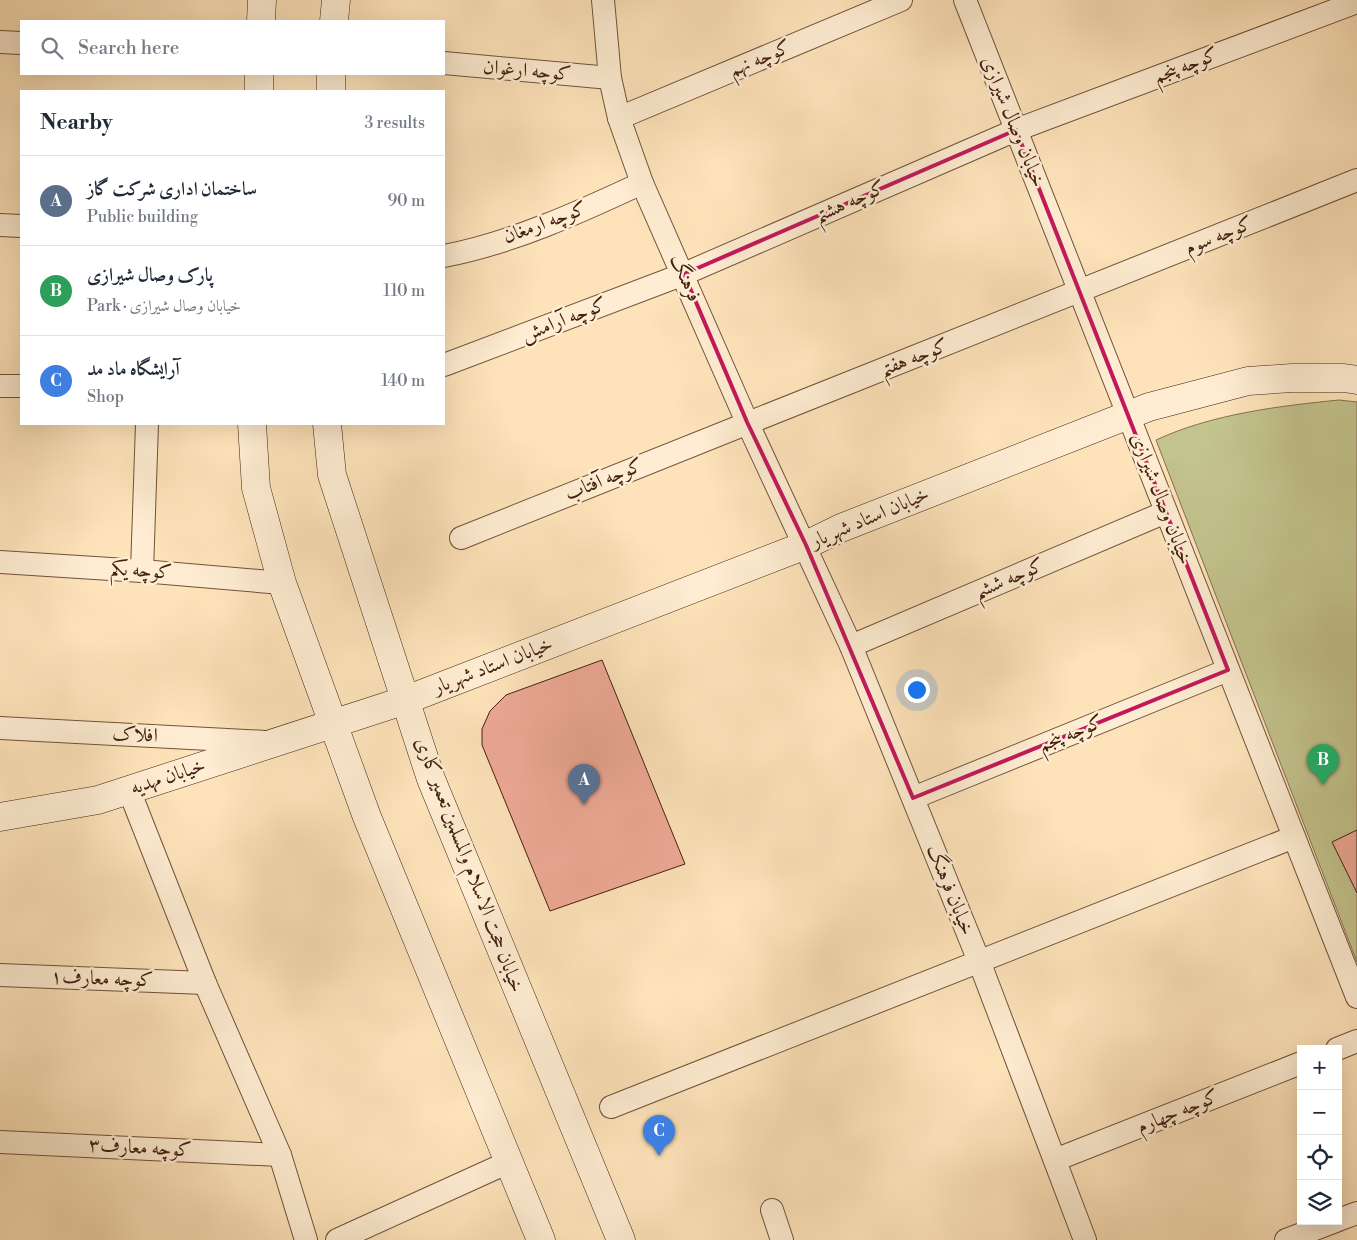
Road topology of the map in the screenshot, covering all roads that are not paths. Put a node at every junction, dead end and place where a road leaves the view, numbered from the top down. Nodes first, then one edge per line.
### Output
1 (262, 0) edge
2 (336, 0) edge
3 (603, 0) edge
4 (901, 0) edge
5 (965, 0) edge
6 (1357, 2) edge
7 (261, 20) edge
8 (334, 20) edge
9 (0, 42) edge
10 (20, 43) edge
11 (445, 63) edge
12 (259, 75) edge
13 (331, 75) edge
14 (610, 78) junction
15 (259, 90) edge
16 (331, 90) edge
17 (619, 118) junction
18 (1016, 130) junction
19 (1357, 180) edge
20 (642, 183) junction
21 (0, 225) edge
22 (20, 226) edge
23 (445, 256) edge
24 (684, 274) junction
25 (1080, 293) junction
26 (445, 365) edge
27 (1350, 379) edge
28 (0, 386) edge
29 (20, 386) edge
30 (1128, 415) junction
31 (747, 422) junction
32 (146, 425) edge
33 (252, 425) edge
34 (327, 425) edge
35 (1166, 512) junction
36 (461, 538) dead end
37 (806, 545) junction
38 (0, 562) edge
39 (142, 571) junction
40 (282, 583) junction
41 (851, 646) junction
42 (1228, 670) junction
43 (406, 700) junction
44 (333, 722) junction
45 (0, 728) edge
46 (269, 743) junction
47 (129, 790) junction
48 (913, 798) junction
49 (0, 817) edge
50 (1294, 837) junction
51 (979, 961) junction
52 (0, 975) edge
53 (205, 983) junction
54 (1357, 997) edge
55 (1357, 1041) edge
56 (1342, 1047) edge
57 (1297, 1065) edge
58 (611, 1107) dead end
59 (0, 1142) edge
60 (280, 1155) junction
61 (1055, 1160) junction
62 (509, 1162) junction
63 (772, 1210) dead end
64 (1357, 1213) edge
65 (1342, 1219) edge
66 (1326, 1225) edge
67 (306, 1240) edge
68 (337, 1240) edge
69 (541, 1240) edge
70 (620, 1240) edge
71 (782, 1240) edge
72 (1085, 1240) edge
73 (1286, 1240) edge

1 - 7 main road
2 - 8 main road
3 - 14 street, فرهنگ
4 - 17 street, کوچه نهم
5 - 18 street, خیابان وصال شیرازی
6 - 18 street, کوچه پنجم
9 - 10 street
11 - 14 street, کوچه ارغوان
12 - 15 main road
13 - 16 main road
14 - 17 street, فرهنگ
17 - 20 street, فرهنگ
18 - 24 street, کوچه هشتم
18 - 25 street, خیابان وصال شیرازی
19 - 25 street, کوچه سوم
20 - 23 street, کوچه ارمغان
20 - 24 street, فرهنگ
21 - 22 street
24 - 26 street, کوچه آرامش
24 - 31 street, فرهنگ
25 - 30 street, خیابان وصال شیرازی
25 - 31 street, کوچه هفتم
27 - 30 main road, خیابان استاد شهریار
28 - 29 street
30 - 35 street, خیابان وصال شیرازی
30 - 37 main road, خیابان استاد شهریار
31 - 36 street, کوچه آفتاب
31 - 37 street, فرهنگ
32 - 39 street
33 - 40 main road
34 - 43 main road, خیابان حجت الاسلام والمسلمین تعمیر کاری
35 - 41 street, کوچه ششم
35 - 42 street, خیابان وصال شیرازی
37 - 41 street, خیابان فرهنگ
37 - 43 main road, خیابان استاد شهریار
38 - 39 street, کوچه یکم
39 - 40 street, کوچه یکم
40 - 44 main road
41 - 48 street, خیابان فرهنگ
42 - 48 street, کوچه پنجم
42 - 50 street, خیابان وصال شیرازی
43 - 44 main road, خیابان استاد شهریار
43 - 70 main road, خیابان حجت الاسلام والمسلمین تعمیر کاری
44 - 46 main road, خیابان مهدیه
44 - 62 main road
45 - 46 street, افلاک
46 - 47 main road, خیابان مهدیه
47 - 49 main road, خیابان مهدیه
47 - 53 street
48 - 51 street, خیابان فرهنگ
50 - 51 street
50 - 54 street, خیابان وصال شیرازی
51 - 58 street
51 - 61 street, خیابان فرهنگ
52 - 53 street, کوچه معارف۱
53 - 60 street
55 - 56 street
57 - 61 street, کوچه چهارم
59 - 60 street, کوچه معارف۳
60 - 67 street
61 - 72 street, خیابان فرهنگ
62 - 68 street
62 - 69 main road
63 - 71 street
64 - 65 street
66 - 73 street

